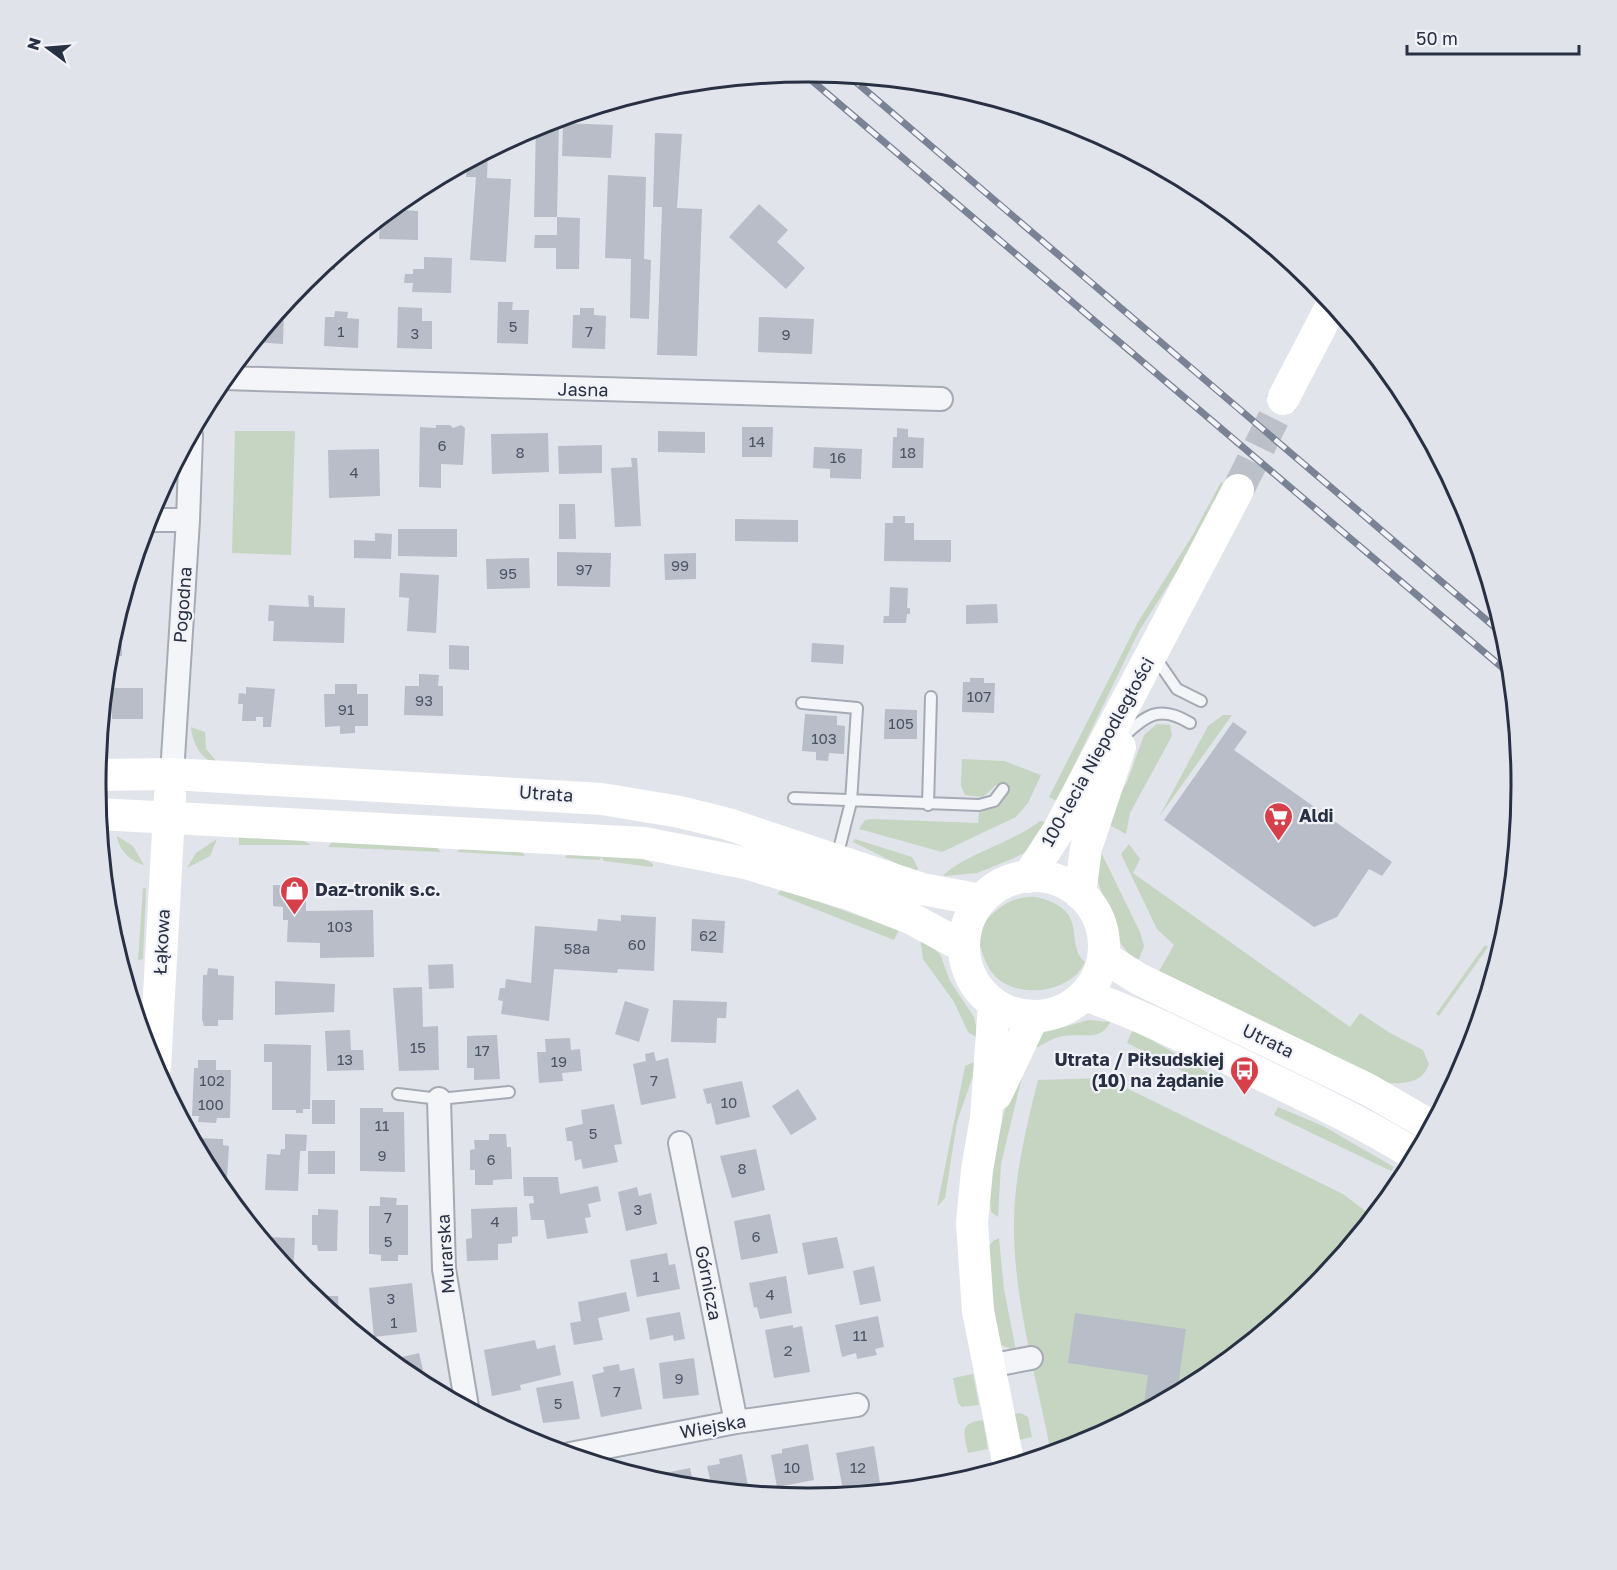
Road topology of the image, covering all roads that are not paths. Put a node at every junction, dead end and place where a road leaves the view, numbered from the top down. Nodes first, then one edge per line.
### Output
1 (1328, 312) edge
2 (236, 378) edge
3 (941, 399) dead end
4 (1283, 399) tunnel mouth
5 (190, 451) edge
6 (1238, 490) tunnel mouth
7 (158, 520) edge
8 (188, 520) junction
9 (1167, 626) junction
10 (1155, 657) junction
11 (931, 697) dead end
12 (1201, 701) dead end
13 (802, 703) dead end
14 (1190, 723) dead end
15 (1125, 735) junction
16 (172, 774) junction
17 (106, 775) edge
18 (1003, 789) dead end
19 (794, 798) dead end
20 (851, 802) junction
21 (928, 805) junction
22 (107, 814) edge
23 (169, 816) junction
24 (836, 859) junction
25 (1028, 877) junction
26 (1080, 894) junction
27 (981, 900) junction
28 (964, 946) junction
29 (1104, 957) junction
30 (1085, 995) junction
31 (994, 1004) junction
32 (1033, 1017) junction
33 (156, 1046) edge
34 (509, 1092) dead end
35 (398, 1094) dead end
36 (439, 1099) junction
37 (986, 1118) junction
38 (1425, 1122) edge
39 (680, 1143) dead end
40 (1408, 1151) edge
41 (1031, 1358) dead end
42 (989, 1366) junction
43 (465, 1398) edge
44 (857, 1405) dead end
45 (736, 1422) junction
46 (586, 1451) edge
47 (1007, 1458) edge

1 - 4 main road
2 - 3 street, Jasna
5 - 8 street, Pogodna
6 - 9 main road, 100-lecia Niepodległości
7 - 8 street
8 - 16 street, Pogodna
9 - 10 main road, 100-lecia Niepodległości
9 - 25 main road, 100-lecia Niepodległości
10 - 12 lane
10 - 15 main road, 100-lecia Niepodległości
11 - 21 lane
13 - 20 lane
14 - 15 lane
15 - 26 main road, 100-lecia Niepodległości
16 - 17 main road, Utrata
16 - 23 main road, Łąkowa
16 - 24 main road, Utrata
18 - 21 lane
19 - 20 lane
20 - 21 lane
20 - 24 lane
22 - 23 main road
23 - 28 main road
23 - 33 main road, Łąkowa
24 - 27 main road, Utrata
25 - 26 main road
25 - 27 main road
26 - 29 main road
27 - 28 main road
28 - 31 main road
29 - 30 main road
29 - 38 main road, Utrata
30 - 32 main road
30 - 40 main road, Utrata
31 - 32 main road
31 - 37 main road
32 - 37 main road
34 - 36 lane
35 - 36 lane
36 - 43 street, Murarska
37 - 42 main road
39 - 45 street, Górnicza
41 - 42 street
42 - 47 main road
44 - 45 street, Wiejska
45 - 46 street, Wiejska

